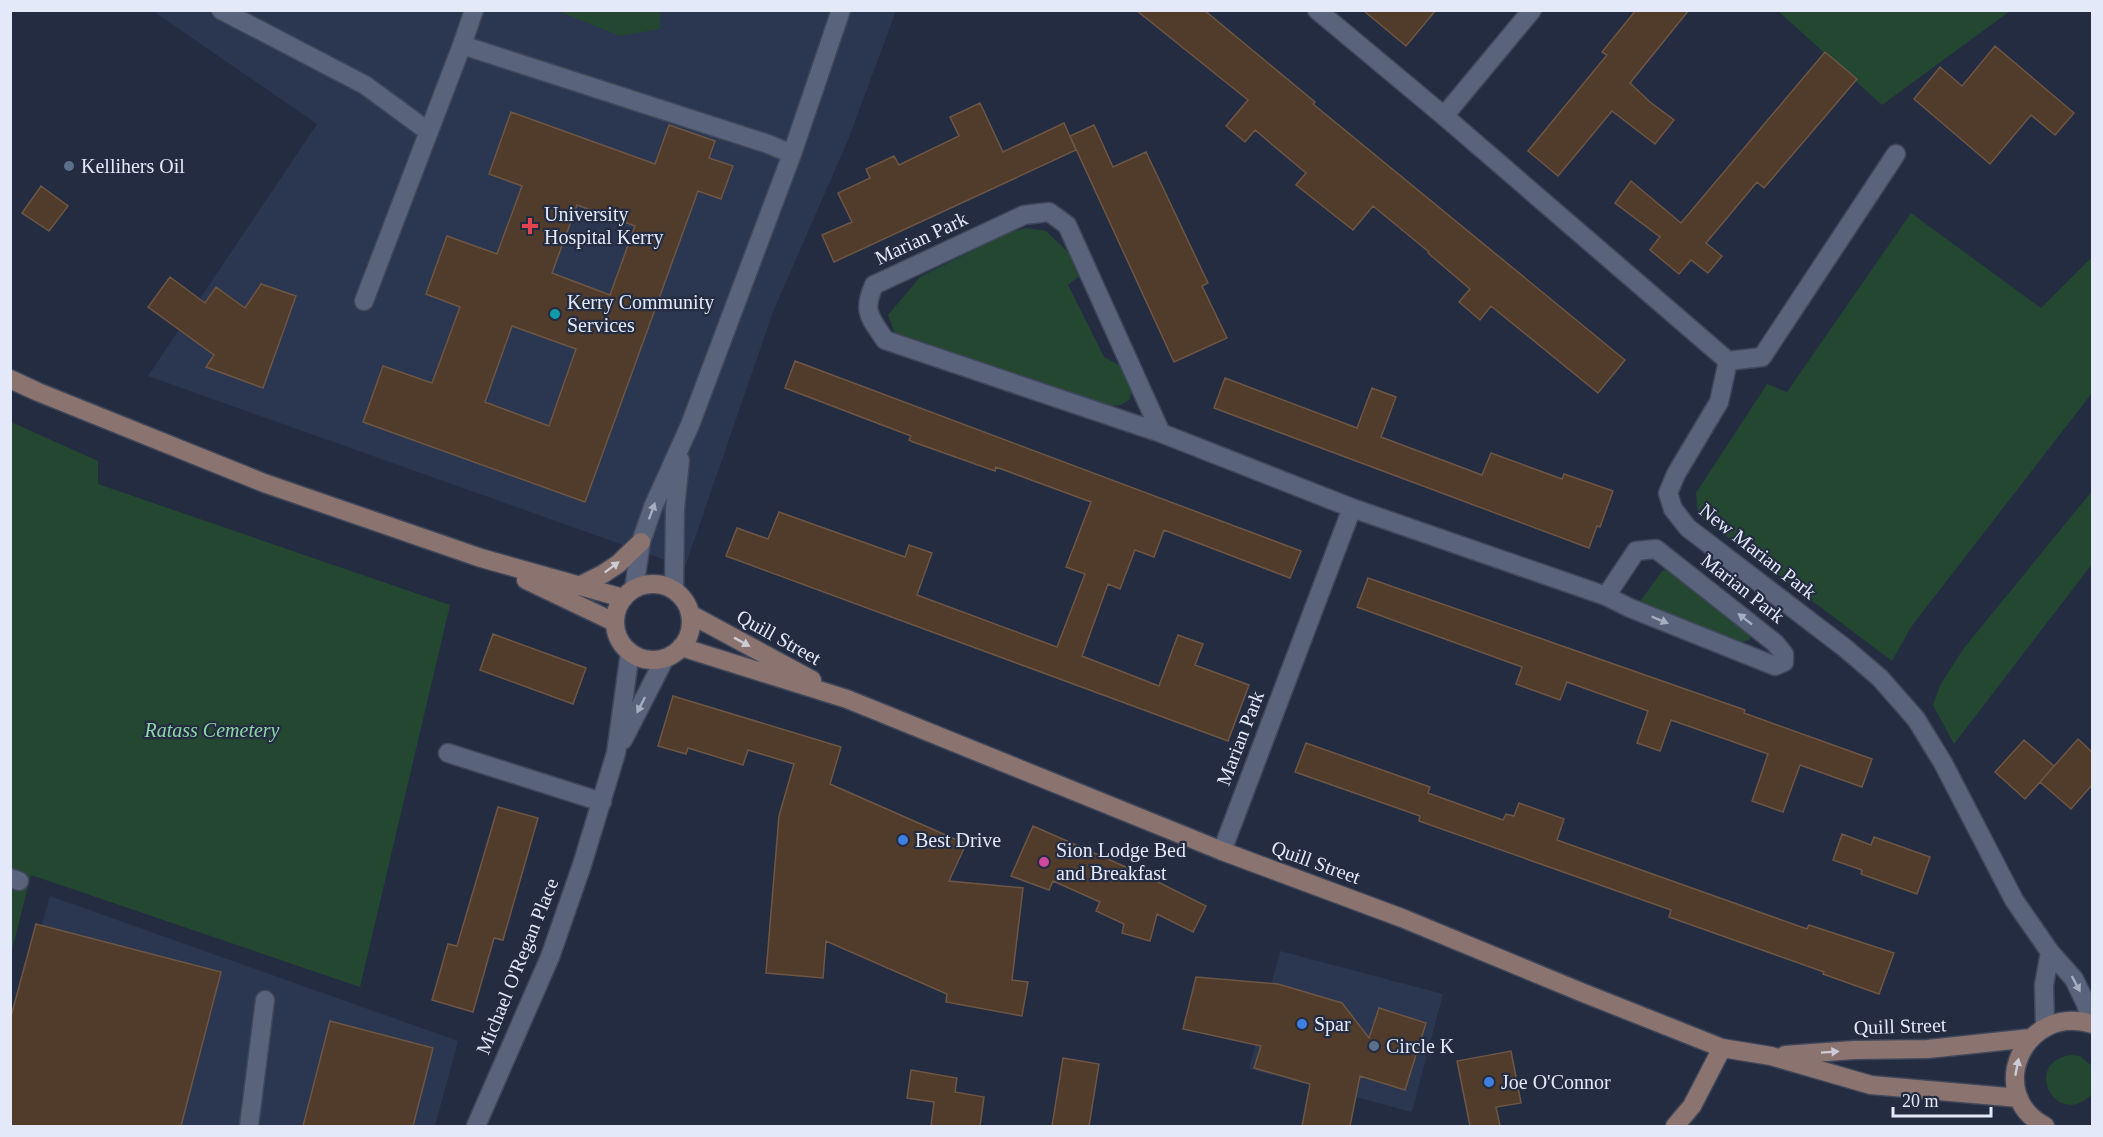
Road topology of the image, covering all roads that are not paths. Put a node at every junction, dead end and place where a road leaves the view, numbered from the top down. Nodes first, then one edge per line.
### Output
1 (221, 10) edge
2 (474, 10) edge
3 (841, 10) edge
4 (1317, 10) edge
5 (1532, 10) edge
6 (462, 45) junction
7 (1444, 116) junction
8 (429, 132) junction
9 (792, 154) junction
10 (1896, 154) dead end
11 (364, 301) dead end
12 (1728, 361) junction
13 (10, 379) edge
14 (1161, 433) junction
15 (681, 446) junction
16 (1352, 508) junction
17 (641, 542) junction
18 (481, 558) junction
19 (579, 586) junction
20 (674, 590) junction
21 (628, 593) junction
22 (1606, 596) junction
23 (690, 614) junction
24 (614, 622) junction
25 (681, 647) junction
26 (630, 652) junction
27 (665, 658) junction
28 (847, 699) junction
29 (448, 753) dead end
30 (616, 753) junction
31 (602, 802) junction
32 (1222, 851) junction
33 (2050, 952) junction
34 (265, 1000) dead end
35 (2092, 1024) edge
36 (2045, 1026) junction
37 (2031, 1038) junction
38 (1722, 1047) junction
39 (1771, 1056) junction
40 (2019, 1098) junction
41 (2041, 1125) edge
42 (249, 1126) edge
43 (476, 1126) edge
44 (1675, 1126) edge

1 - 8 street
2 - 6 street
3 - 9 street
4 - 7 street
5 - 7 street
6 - 8 street
6 - 9 street
7 - 12 street
8 - 11 street
9 - 15 street
10 - 12 street
12 - 33 street, New Marian Park
13 - 18 main road
14 - 14 street, Marian Park
14 - 16 street, Marian Park
17 -> 15 street
15 - 20 street
16 - 22 street, Marian Park
16 - 32 street, Marian Park
19 -> 17 main road
17 - 21 street
18 - 19 main road
18 - 24 main road
19 - 21 main road
20 - 21 main road
20 - 23 main road
21 - 24 main road
22 -> 22 street, Marian Park
23 - 25 main road
23 -> 28 main road, Quill Street
24 - 26 main road
25 - 27 main road
25 - 28 main road, Quill Street
26 - 27 main road
26 - 30 street
27 -> 30 street
28 - 32 main road, Quill Street
29 - 31 street
30 - 31 street, Michael O'Regan Place
31 - 43 street, Michael O'Regan Place
32 - 38 main road, Quill Street
33 -> 35 street, New Marian Park
33 - 36 street
34 - 42 street
35 - 36 main road
36 - 37 main road
39 -> 37 main road, Quill Street
40 -> 37 main road
38 - 39 main road, Quill Street
38 - 44 main road
39 - 40 main road, Quill Street
40 - 41 main road

